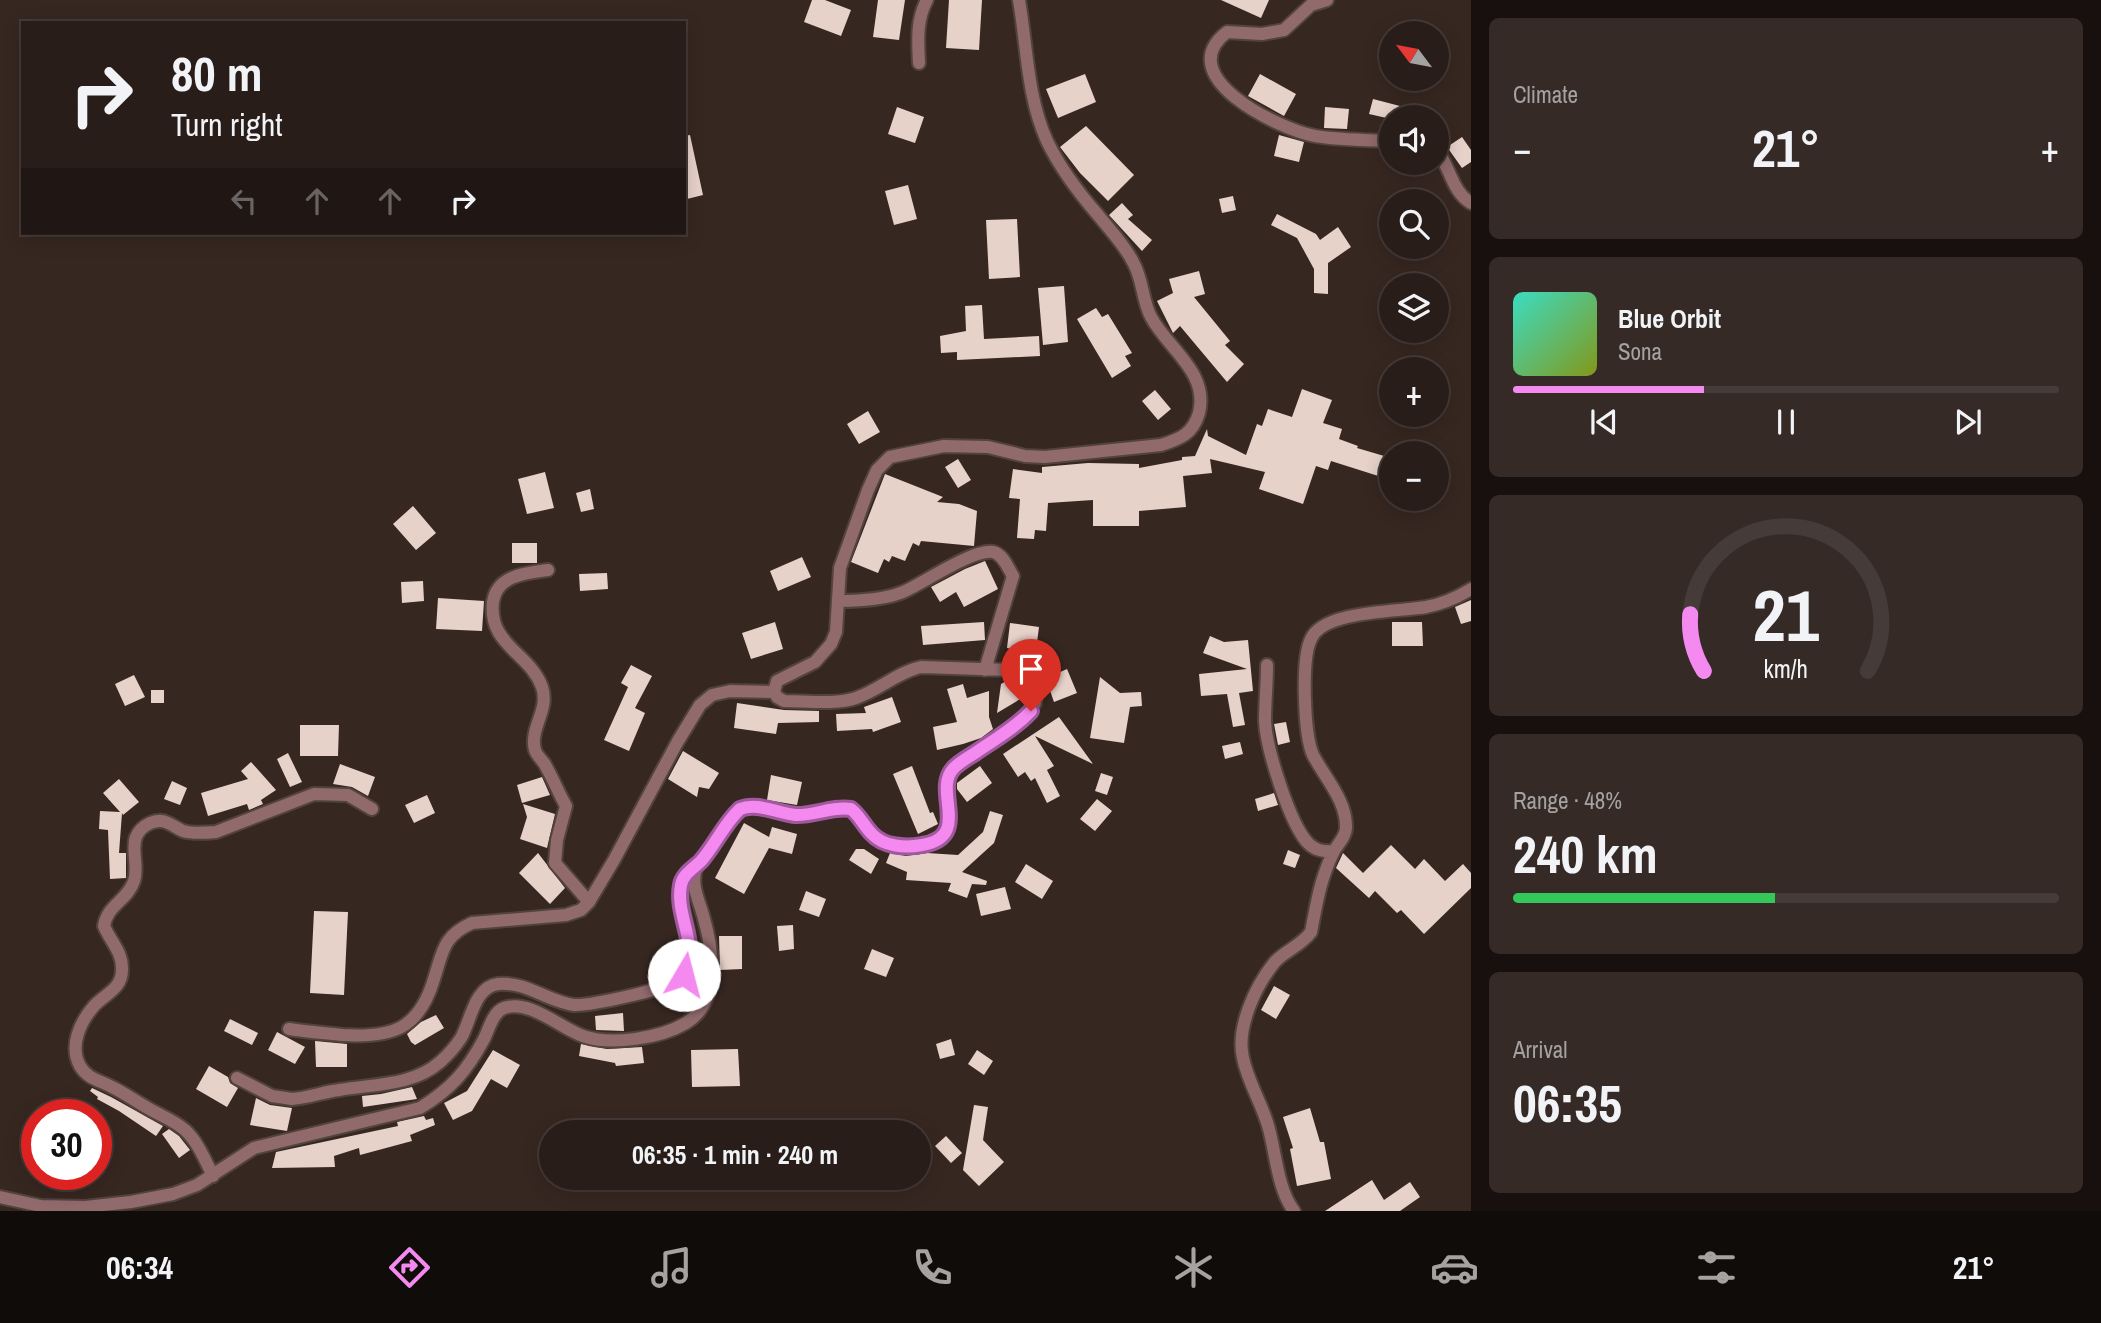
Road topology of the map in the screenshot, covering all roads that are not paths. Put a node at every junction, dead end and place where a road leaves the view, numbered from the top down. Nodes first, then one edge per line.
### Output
1 (926, 0) edge
2 (1019, 0) edge
3 (1327, 0) edge
4 (919, 64) dead end
5 (1379, 140) edge
6 (1449, 170) edge
7 (1471, 203) edge
8 (548, 570) dead end
9 (1471, 589) edge
10 (839, 601) junction
11 (1267, 666) dead end
12 (985, 670) junction
13 (774, 692) junction
14 (372, 809) dead end
15 (1334, 851) junction
16 (701, 860) junction
17 (589, 902) junction
18 (289, 1029) dead end
19 (237, 1078) dead end
20 (213, 1176) junction
21 (0, 1197) edge
22 (1294, 1211) edge

1 - 4 street
2 - 10 street
3 - 5 street
6 - 7 street
8 - 17 street
9 - 15 street
10 - 12 street
10 - 13 street
11 - 15 street
12 - 13 street
12 - 16 street
13 - 17 street
14 - 20 street
15 - 22 street
16 - 19 street
16 - 20 street
17 - 18 street
20 - 21 street

